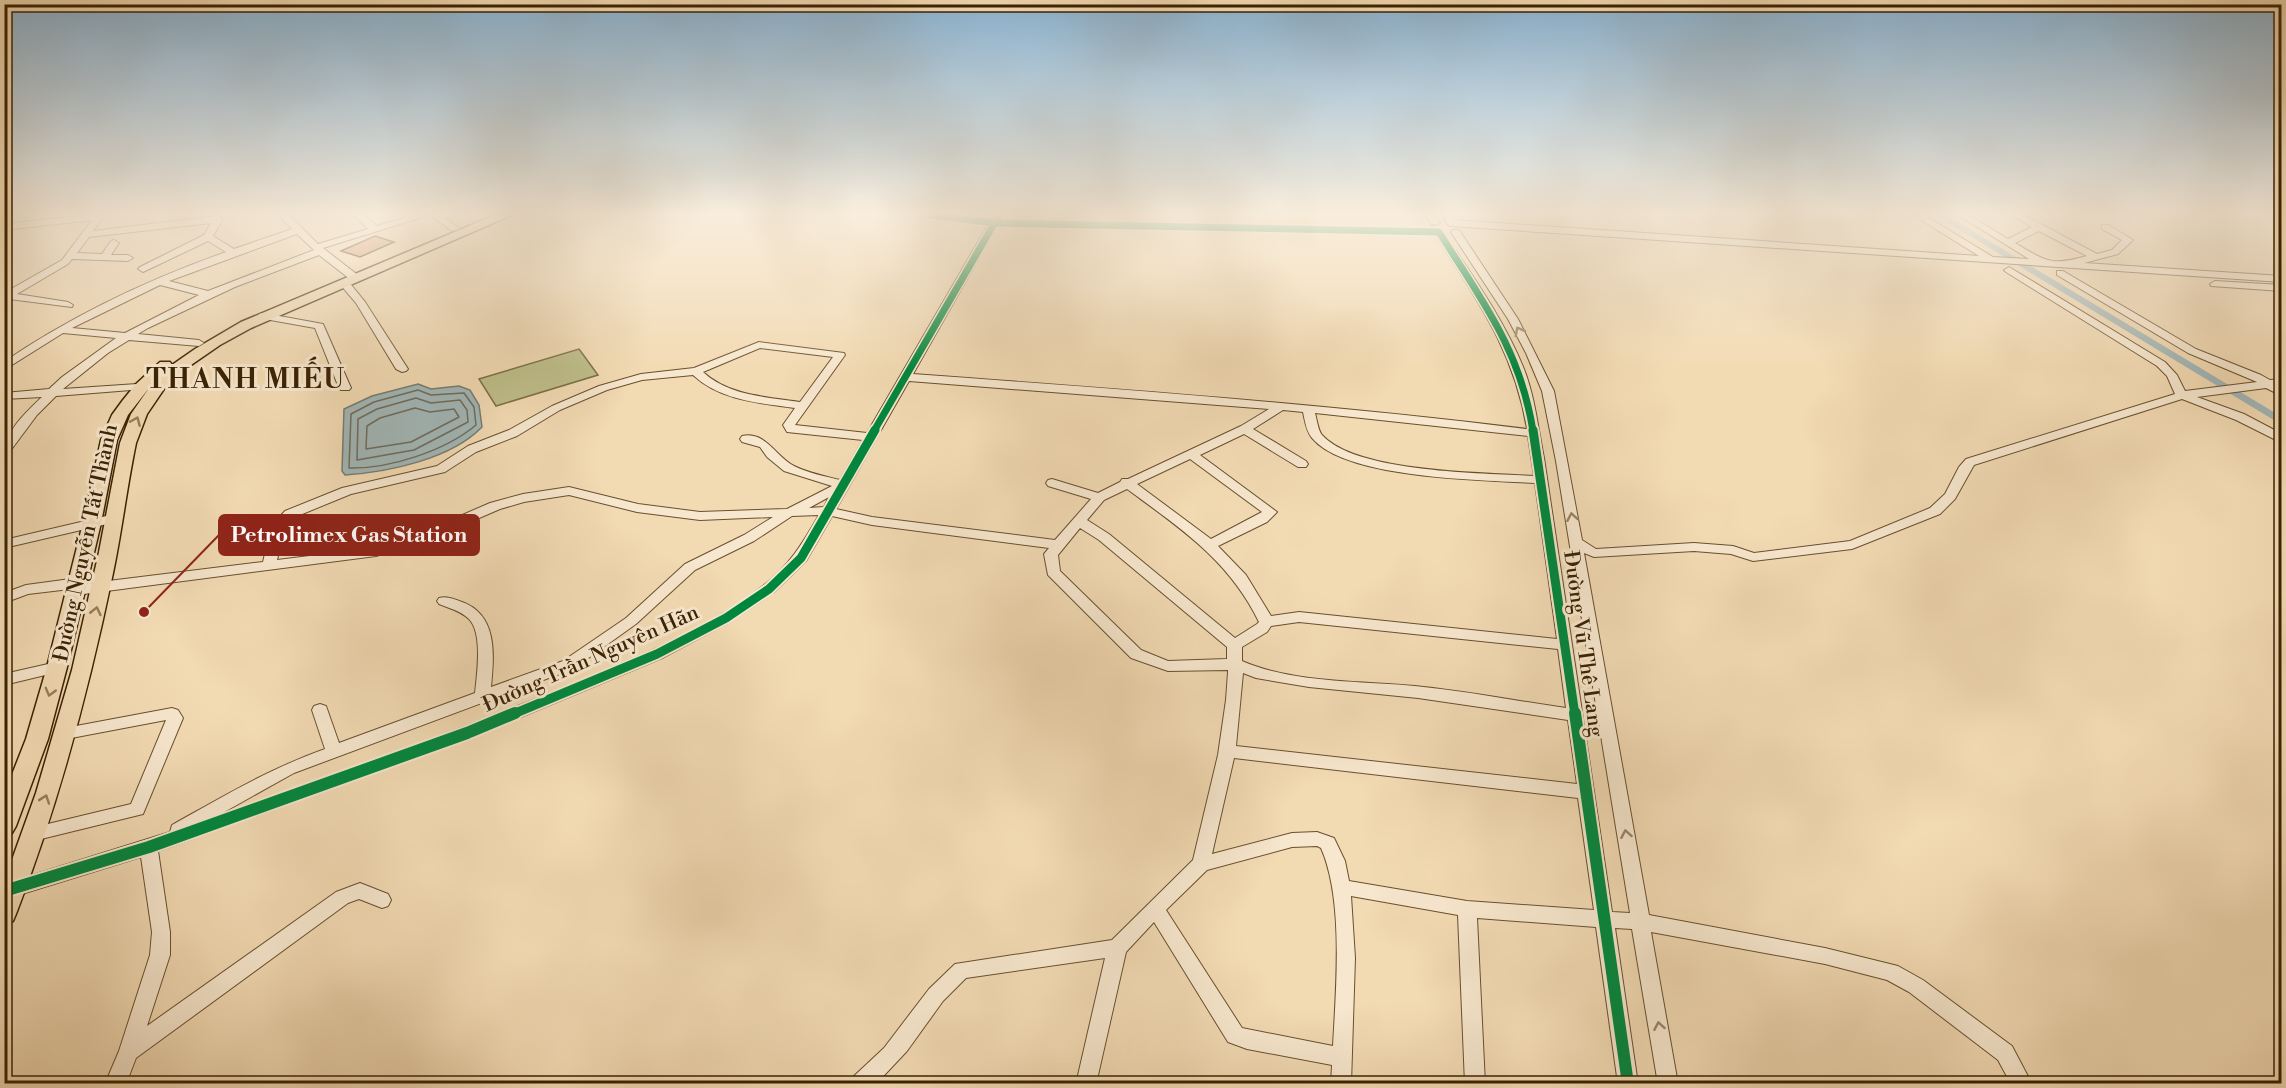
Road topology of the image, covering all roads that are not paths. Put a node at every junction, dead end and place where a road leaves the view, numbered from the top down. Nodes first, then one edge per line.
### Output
1 (59, 266) edge
2 (150, 266) edge
3 (200, 266) edge
4 (277, 266) edge
5 (336, 266) edge
6 (375, 266) edge
7 (379, 266) edge
8 (970, 266) edge
9 (1465, 266) edge
10 (1474, 266) edge
11 (1953, 266) edge
12 (2053, 266) edge
13 (2071, 266) edge
14 (1980, 268) joint
15 (143, 269) dead end
16 (2064, 269) junction
17 (2008, 270) junction
18 (349, 278) junction
19 (2282, 279) edge
20 (159, 282) junction
21 (2282, 288) edge
22 (207, 294) junction
23 (6, 297) edge
24 (68, 305) dead end
25 (263, 316) junction
26 (63, 330) junction
27 (127, 336) junction
28 (199, 343) junction
29 (21, 355) junction
30 (4, 357) edge
31 (4, 367) edge
32 (402, 369) dead end
33 (696, 371) junction
34 (906, 377) junction
35 (2275, 383) edge
36 (160, 386) junction
37 (1524, 386) junction
38 (1546, 386) junction
39 (141, 387) junction
40 (345, 388) dead end
41 (51, 392) junction
42 (2282, 393) edge
43 (2182, 395) junction
44 (4, 396) edge
45 (802, 406) junction
46 (1281, 407) junction
47 (1309, 411) junction
48 (18, 429) junction
49 (1245, 429) junction
50 (4, 432) edge
51 (1533, 433) junction
52 (871, 436) junction
53 (746, 439) dead end
54 (2282, 440) edge
55 (4, 451) edge
56 (1191, 454) junction
57 (1302, 464) dead end
58 (1541, 480) junction
59 (1126, 482) junction
60 (1052, 483) dead end
61 (844, 485) junction
62 (1099, 496) junction
63 (829, 511) junction
64 (787, 514) junction
65 (115, 518) junction
66 (1078, 520) junction
67 (92, 523) junction
68 (1576, 542) junction
69 (4, 544) edge
70 (1057, 545) junction
71 (1210, 545) junction
72 (269, 565) junction
73 (101, 585) junction
74 (77, 587) junction
75 (4, 598) edge
76 (444, 601) dead end
77 (1266, 622) junction
78 (1234, 645) junction
79 (1565, 645) junction
80 (1236, 664) junction
81 (57, 667) junction
82 (4, 680) edge
83 (483, 697) junction
84 (320, 710) dead end
85 (1576, 715) junction
86 (66, 733) junction
87 (334, 751) junction
88 (1227, 751) junction
89 (1587, 792) junction
90 (4, 826) edge
91 (33, 834) junction
92 (149, 847) junction
93 (1201, 864) junction
94 (1342, 887) junction
95 (10, 890) edge
96 (382, 900) dead end
97 (1156, 909) junction
98 (1467, 909) junction
99 (4, 914) edge
100 (1606, 920) junction
101 (1641, 922) junction
102 (1118, 948) junction
103 (129, 1051) junction
104 (1342, 1057) junction
105 (115, 1083) edge
106 (860, 1083) edge
107 (1086, 1083) edge
108 (1341, 1083) edge
109 (1475, 1083) edge
110 (1628, 1083) edge
111 (1668, 1083) edge
112 (2022, 1083) edge

1 - 23 street
2 - 15 street
3 - 20 street
4 - 22 street
5 - 18 street
6 - 18 main road, Đường Nguyễn Tất Thành
7 - 18 main road, Đường Nguyễn Tất Thành
8 - 34 street, Đường Trần Nguyên Hãn
9 - 37 street, Đường Vũ Thê Lang
38 -> 10 street, Đường Vũ Thê Lang
11 - 14 street
12 - 16 street
13 - 16 street
14 - 17 street
16 - 17 street
16 - 19 street
16 - 21 street
16 - 35 street
17 - 43 street
18 - 25 main road, Đường Nguyễn Tất Thành
18 - 28 main road, Đường Nguyễn Tất Thành
18 - 32 street
20 - 22 street
20 - 26 street
22 - 27 street
23 - 24 street
25 - 36 main road, Đường Nguyễn Tất Thành
25 - 40 street
26 - 27 street
26 - 29 street
27 - 28 street
27 - 41 street
28 - 39 main road, Đường Nguyễn Tất Thành
29 - 30 street
29 - 31 street
33 - 45 street
33 - 45 street
33 - 72 street
34 - 46 street
34 - 52 street, Đường Trần Nguyên Hãn
35 - 42 street
35 - 43 street
36 - 39 street
65 -> 36 main road, Đường Nguyễn Tất Thành
37 - 38 street
37 - 51 street, Đường Vũ Thê Lang
68 -> 38 street, Đường Vũ Thê Lang
39 - 41 street
39 - 67 main road, Đường Nguyễn Tất Thành
41 - 44 street
41 - 48 street
43 - 54 street
43 - 68 street
45 - 52 street
46 - 47 street
46 - 49 street
47 - 51 street
47 - 58 street
48 - 50 street
48 - 55 street
49 - 56 street
49 - 57 street
51 - 58 street, Đường Vũ Thê Lang
52 - 61 street, Đường Trần Nguyên Hãn
53 - 61 street
56 - 59 street
56 - 71 street
58 - 79 street, Đường Vũ Thê Lang
59 - 62 street
59 - 71 street
60 - 62 street
61 - 63 street, Đường Trần Nguyên Hãn
61 - 64 street
62 - 66 street
63 - 64 street
63 - 70 street
63 - 92 street, Đường Trần Nguyên Hãn
64 - 72 street
64 - 83 street
65 - 67 street
65 - 73 main road, Đường Nguyễn Tất Thành
66 - 70 street
66 - 78 street
67 - 69 street
67 - 74 main road, Đường Nguyễn Tất Thành
101 -> 68 street, Đường Vũ Thê Lang
70 - 80 street
71 - 77 street
72 - 73 street
73 - 74 street
86 -> 73 main road, Đường Nguyễn Tất Thành
74 - 75 street
74 - 81 main road, Đường Nguyễn Tất Thành
76 - 83 street
77 - 78 street
77 - 79 street
78 - 80 street
79 - 85 street, Đường Vũ Thê Lang
80 - 85 street
80 - 88 street
81 - 82 street
81 -> 90 main road, Đường Nguyễn Tất Thành
83 - 87 street
84 - 87 street
85 - 89 street, Đường Vũ Thê Lang
91 -> 86 main road, Đường Nguyễn Tất Thành
86 - 91 street
87 - 92 street
88 - 89 street
88 - 93 street
89 - 100 street, Đường Vũ Thê Lang
91 - 95 main road, Đường Nguyễn Tất Thành
92 - 95 street, Đường Trần Nguyên Hãn
92 - 103 street
93 - 94 street
93 - 97 street
94 - 98 street
94 - 104 street
95 - 99 main road, Đường Nguyễn Tất Thành
96 - 103 street
97 - 102 street
97 - 104 street
98 - 100 street
98 - 109 street
100 - 101 street
100 - 110 street, Đường Vũ Thê Lang
111 -> 101 street, Đường Vũ Thê Lang
101 - 112 street
102 - 106 street
102 - 107 street
103 - 105 street
104 - 108 street

